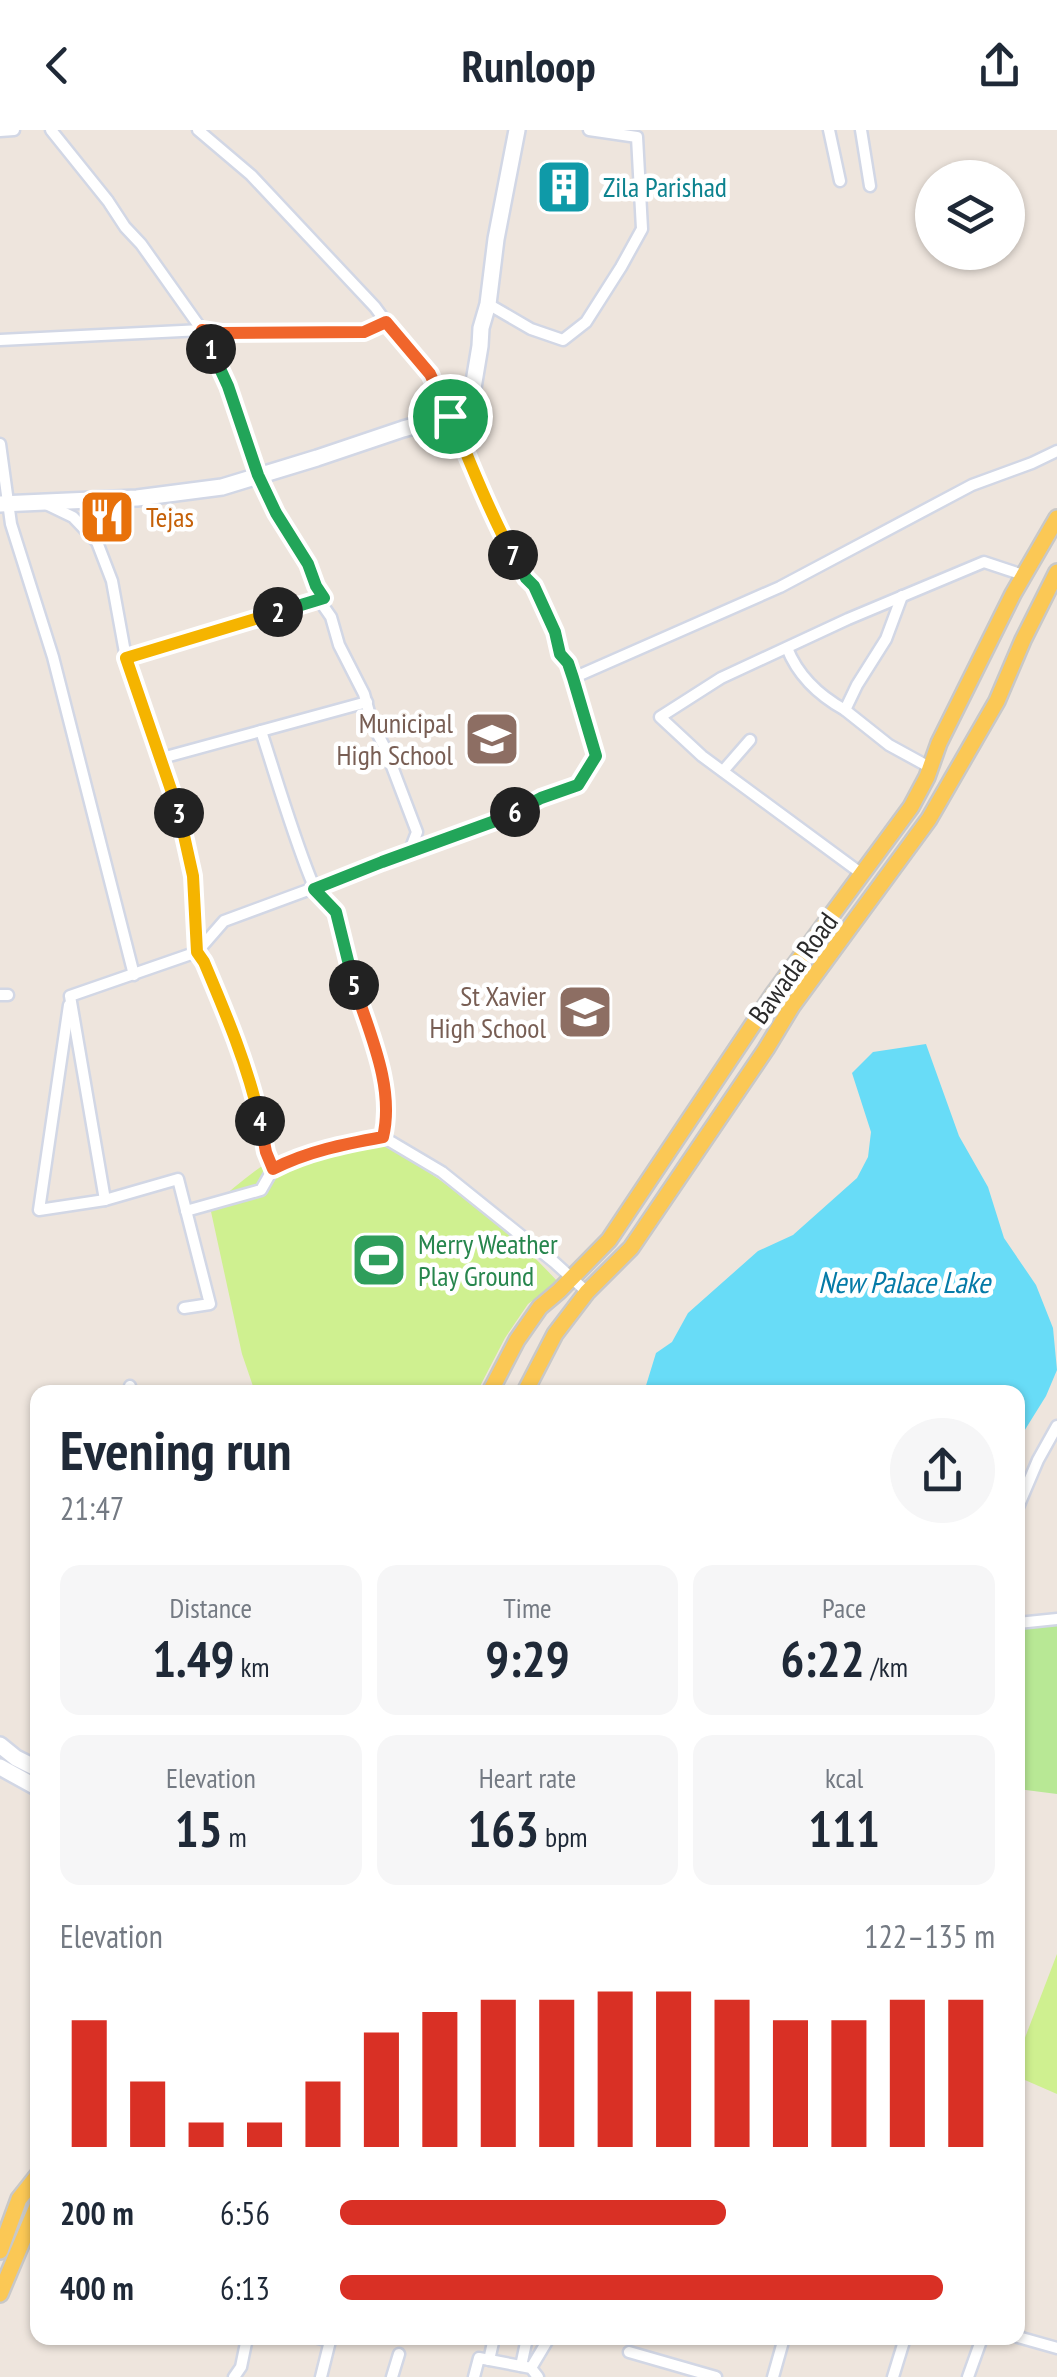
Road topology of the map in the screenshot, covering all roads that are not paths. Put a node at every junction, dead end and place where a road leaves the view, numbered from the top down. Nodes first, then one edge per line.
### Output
1 (14, 130) edge
2 (51, 130) edge
3 (198, 130) edge
4 (517, 130) edge
5 (589, 130) edge
6 (829, 130) edge
7 (861, 130) edge
8 (0, 131) edge
9 (840, 181) dead end
10 (870, 186) dead end
11 (488, 304) junction
12 (386, 322) junction
13 (202, 330) junction
14 (0, 340) edge
15 (450, 416) junction
16 (0, 444) edge
17 (1057, 451) edge
18 (258, 475) junction
19 (41, 502) junction
20 (3, 503) edge
21 (1057, 518) edge
22 (1057, 572) edge
23 (1022, 575) junction
24 (902, 596) junction
25 (324, 598) junction
26 (787, 648) junction
27 (126, 658) junction
28 (573, 678) junction
29 (367, 702) junction
30 (845, 710) junction
31 (261, 732) junction
32 (750, 740) dead end
33 (162, 758) junction
34 (930, 768) junction
35 (722, 771) junction
36 (409, 852) junction
37 (862, 874) junction
38 (314, 889) junction
39 (197, 952) junction
40 (134, 975) junction
41 (70, 996) junction
42 (383, 1137) junction
43 (273, 1169) junction
44 (105, 1200) junction
45 (186, 1212) junction
46 (572, 1278) junction
47 (587, 1292) junction
48 (184, 1308) dead end
49 (494, 1385) edge
50 (529, 1385) edge
51 (1057, 1426) edge
52 (1025, 1491) edge
53 (1057, 1620) edge
54 (1025, 1622) edge
55 (0, 1745) edge
56 (30, 1766) edge
57 (0, 1767) edge
58 (30, 1784) edge
59 (30, 2185) edge
60 (30, 2223) edge
61 (0, 2252) edge
62 (0, 2294) edge
63 (1025, 2339) edge
64 (245, 2345) edge
65 (329, 2345) edge
66 (492, 2345) edge
67 (528, 2345) edge
68 (545, 2345) edge
69 (782, 2345) edge
70 (903, 2345) edge
71 (979, 2345) edge
72 (1057, 2348) edge
73 (629, 2352) dead end
74 (399, 2354) dead end
75 (489, 2360) junction
76 (530, 2370) edge
77 (234, 2377) edge
78 (320, 2377) edge
79 (392, 2377) edge
80 (474, 2377) edge
81 (716, 2377) edge
82 (772, 2377) edge
83 (893, 2377) edge
84 (968, 2377) edge

1 - 8 street
2 - 13 street
3 - 12 street
4 - 11 street
5 - 11 street
6 - 9 street
7 - 10 street
11 - 15 street
12 - 13 street
12 - 15 street
13 - 14 street
13 - 18 street
15 - 18 street
15 - 28 street
16 - 20 street
17 - 28 street
18 - 19 street
18 - 25 street
19 - 20 street
19 - 27 street
20 - 40 street
21 - 23 main road, Bawada Road
22 - 47 main road
23 - 24 street
23 - 34 main road, Bawada Road
24 - 26 street
24 - 30 street
25 - 27 street
25 - 29 street
26 - 30 street
26 - 35 street
27 - 33 street
28 - 36 street
29 - 31 street
29 - 36 street
30 - 34 street
31 - 33 street
31 - 38 street
32 - 35 street
33 - 39 street
34 - 37 main road, Bawada Road
35 - 37 street
36 - 38 street
37 - 46 main road, Bawada Road
38 - 39 street
38 - 42 street
39 - 40 street
39 - 43 street
40 - 41 street
41 - 44 street
41 - 44 street
42 - 43 street
42 - 46 street
43 - 45 street
44 - 45 street
45 - 48 street
46 - 47 street
46 - 49 main road, Bawada Road
47 - 50 main road
51 - 52 street
53 - 54 street
55 - 56 street
57 - 58 street
59 - 61 main road
60 - 62 main road
63 - 72 street
64 - 77 street
65 - 78 street
66 - 75 street
67 - 76 street
68 - 76 street
69 - 82 street
70 - 83 street
71 - 84 street
73 - 81 street
74 - 79 street
75 - 76 street
75 - 80 street

